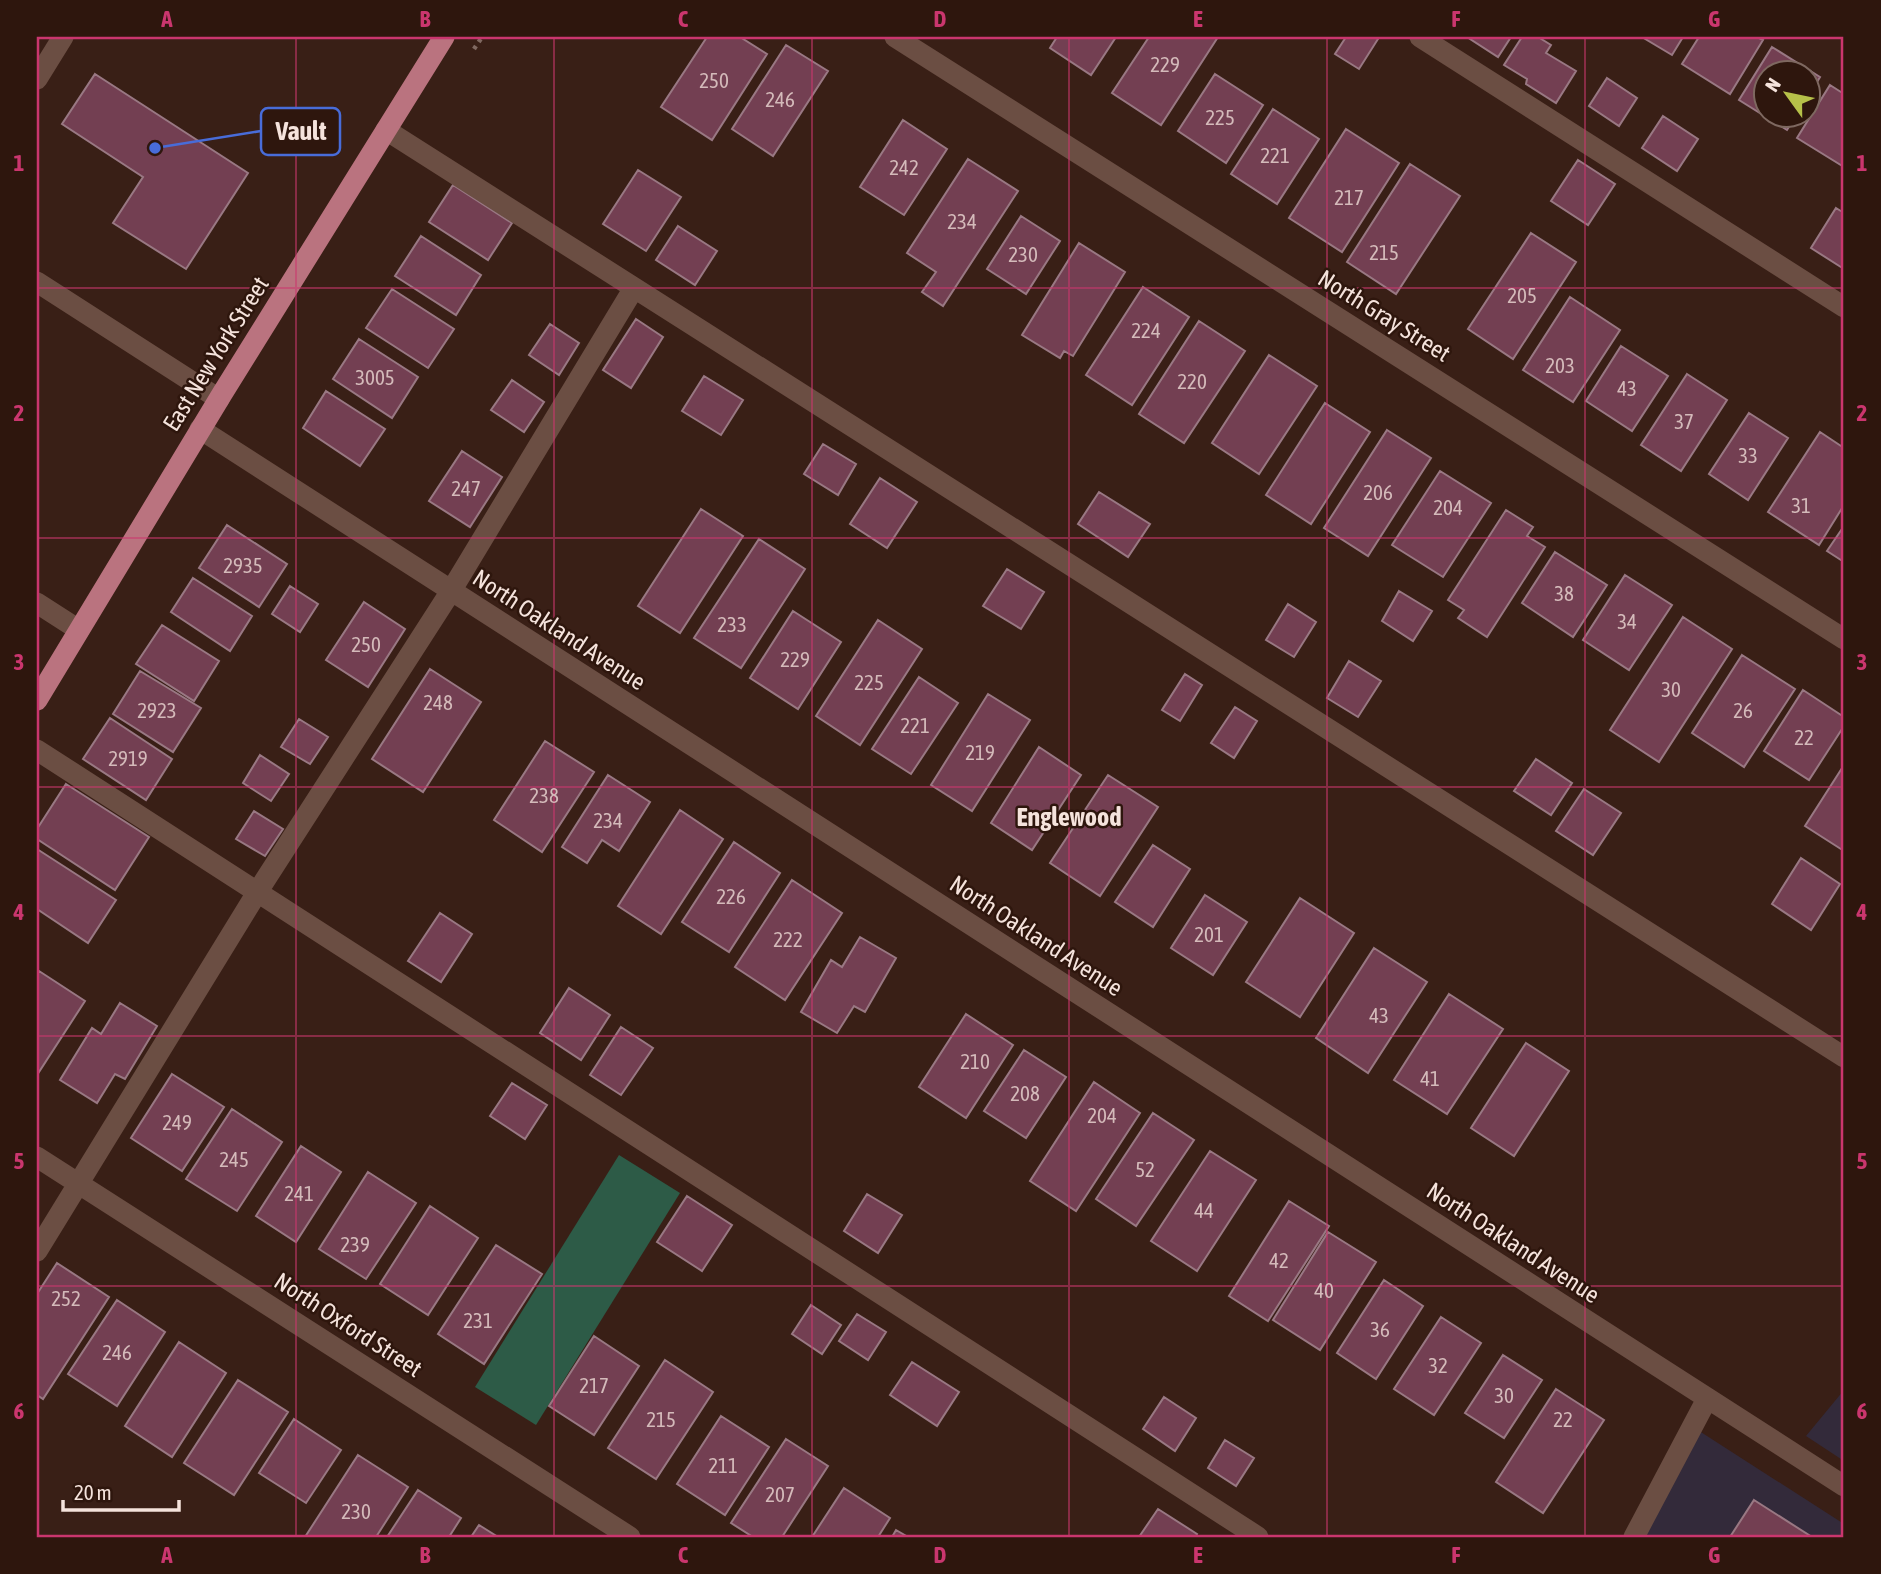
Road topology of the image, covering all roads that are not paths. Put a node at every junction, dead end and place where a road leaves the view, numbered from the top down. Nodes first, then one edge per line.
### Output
1 (63, 37) edge
2 (444, 37) edge
3 (895, 37) edge
4 (1420, 37) edge
5 (37, 79) edge
6 (386, 130) junction
7 (37, 282) edge
8 (634, 288) junction
9 (1844, 307) edge
10 (219, 399) junction
11 (200, 429) junction
12 (451, 591) junction
13 (37, 603) edge
14 (79, 630) junction
15 (1844, 639) edge
16 (37, 700) edge
17 (37, 750) edge
18 (258, 891) junction
19 (1844, 1057) edge
20 (37, 1157) edge
21 (78, 1184) junction
22 (37, 1251) edge
23 (1707, 1399) junction
24 (1844, 1486) edge
25 (630, 1537) edge
26 (1258, 1537) edge
27 (1634, 1537) edge

1 - 5 street
2 - 6 main road, East New York Street
3 - 15 street, North Gray Street
4 - 9 street
6 - 8 street
6 - 10 main road, East New York Street
7 - 10 street
8 - 12 street
8 - 19 street
10 - 11 main road, East New York Street
11 - 12 street, North Oakland Avenue
11 - 14 main road, East New York Street
12 - 18 street
12 - 23 street, North Oakland Avenue
13 - 14 street
14 - 16 main road, East New York Street
17 - 18 street
18 - 21 street
18 - 26 street
20 - 21 street, North Oxford Street
21 - 22 street
21 - 25 street, North Oxford Street
23 - 24 street, North Oakland Avenue
23 - 27 street

